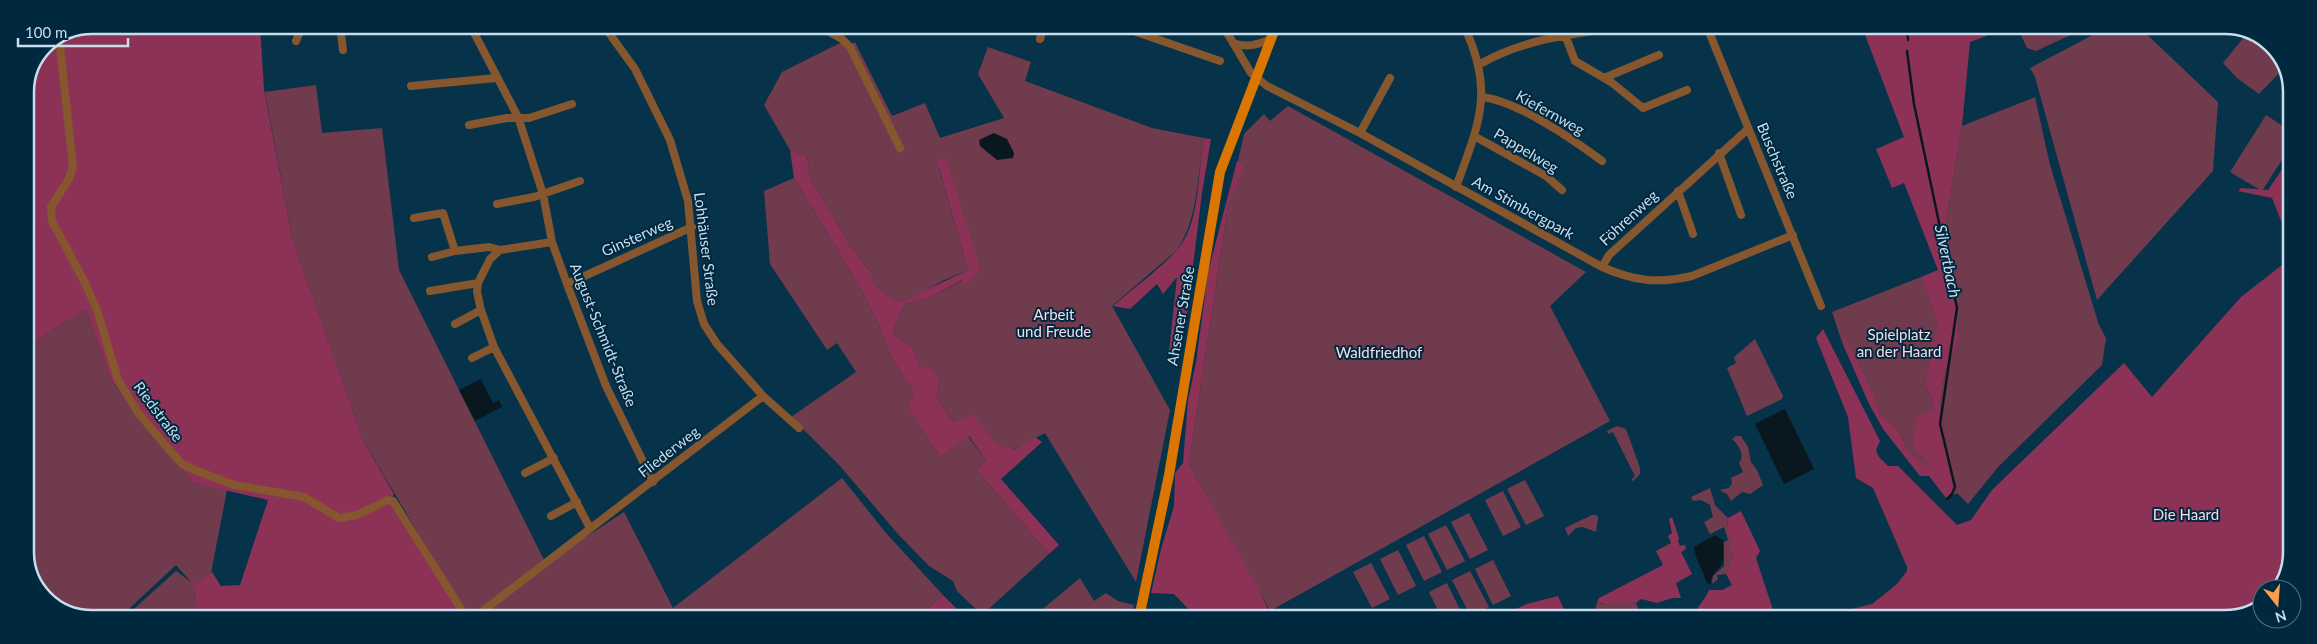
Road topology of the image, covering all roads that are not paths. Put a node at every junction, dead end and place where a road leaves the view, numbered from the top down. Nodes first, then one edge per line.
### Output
1 (299, 34) edge
2 (341, 34) edge
3 (474, 34) edge
4 (610, 34) edge
5 (833, 34) edge
6 (1042, 34) edge
7 (1142, 34) edge
8 (1228, 34) edge
9 (1273, 34) edge
10 (1467, 34) edge
11 (1568, 34) edge
12 (1710, 34) edge
13 (1562, 35) junction
14 (1040, 39) dead end
15 (1271, 39) junction
16 (296, 42) dead end
17 (60, 43) edge
18 (1233, 43) junction
19 (343, 50) dead end
20 (1659, 54) dead end
21 (1220, 61) dead end
22 (1480, 64) junction
23 (1255, 76) junction
24 (496, 78) junction
25 (1390, 78) dead end
26 (1604, 78) junction
27 (411, 86) dead end
28 (1687, 90) dead end
29 (1481, 97) junction
30 (572, 104) dead end
31 (518, 117) junction
32 (469, 125) dead end
33 (1748, 128) junction
34 (1360, 133) junction
35 (1474, 136) junction
36 (900, 148) dead end
37 (1719, 153) junction
38 (1602, 161) dead end
39 (580, 181) dead end
40 (1456, 187) junction
41 (1562, 190) dead end
42 (1678, 191) junction
43 (543, 194) junction
44 (497, 204) dead end
45 (1741, 215) dead end
46 (414, 218) dead end
47 (692, 228) junction
48 (1693, 234) dead end
49 (1793, 236) junction
50 (552, 242) junction
51 (500, 250) junction
52 (455, 251) junction
53 (432, 257) dead end
54 (1602, 267) junction
55 (478, 282) junction
56 (566, 284) junction
57 (430, 292) dead end
58 (1821, 306) dead end
59 (481, 310) junction
60 (455, 324) dead end
61 (494, 347) junction
62 (472, 358) dead end
63 (764, 396) junction
64 (799, 428) dead end
65 (554, 458) junction
66 (525, 473) dead end
67 (653, 482) junction
68 (577, 502) junction
69 (551, 516) dead end
70 (590, 528) junction
71 (460, 610) edge
72 (484, 610) edge
73 (1142, 610) edge

1 - 16 street
2 - 19 street
3 - 24 street, August-Schmidt-Straße
4 - 47 street, Lohhäuser Straße
5 - 36 street
6 - 14 street
7 - 21 street
8 - 18 street, Am Stimbergpark
9 - 15 main road, Ahsener Straße
10 - 22 street
11 - 13 street
12 - 33 street, Buschstraße
13 - 22 street
13 - 26 street
15 - 18 street
15 - 23 main road, Ahsener Straße
17 - 71 street, Riedstraße
18 - 23 street, Am Stimbergpark
20 - 26 street
22 - 29 street
23 - 34 street, Am Stimbergpark
23 - 73 main road, Ahsener Straße
24 - 27 street
24 - 31 street, August-Schmidt-Straße
25 - 34 street
26 - 28 street
29 - 35 street
29 - 38 street, Kiefernweg
30 - 31 street
31 - 32 street
31 - 43 street, August-Schmidt-Straße
33 - 37 street, Föhrenweg
33 - 49 street, Buschstraße
34 - 40 street, Am Stimbergpark
35 - 40 street
35 - 41 street, Pappelweg
37 - 42 street, Föhrenweg
37 - 45 street
39 - 43 street
40 - 54 street, Am Stimbergpark
42 - 48 street, Föhrenweg
42 - 54 street, Föhrenweg
43 - 44 street
43 - 50 street, August-Schmidt-Straße
46 - 52 street
47 - 56 street, Ginsterweg
47 - 63 street, Lohhäuser Straße
49 - 54 street, Am Stimbergpark
49 - 58 street, Buschstraße
50 - 51 street
50 - 56 street, August-Schmidt-Straße
51 - 52 street
51 - 55 street
52 - 53 street
55 - 57 street
55 - 59 street
56 - 67 street, August-Schmidt-Straße
59 - 60 street
59 - 61 street
61 - 62 street
61 - 65 street
63 - 64 street, Lohhäuser Straße
63 - 67 street, Fliederweg
65 - 66 street
65 - 68 street
67 - 70 street, Fliederweg
68 - 69 street
68 - 70 street
70 - 72 street, Fliederweg

